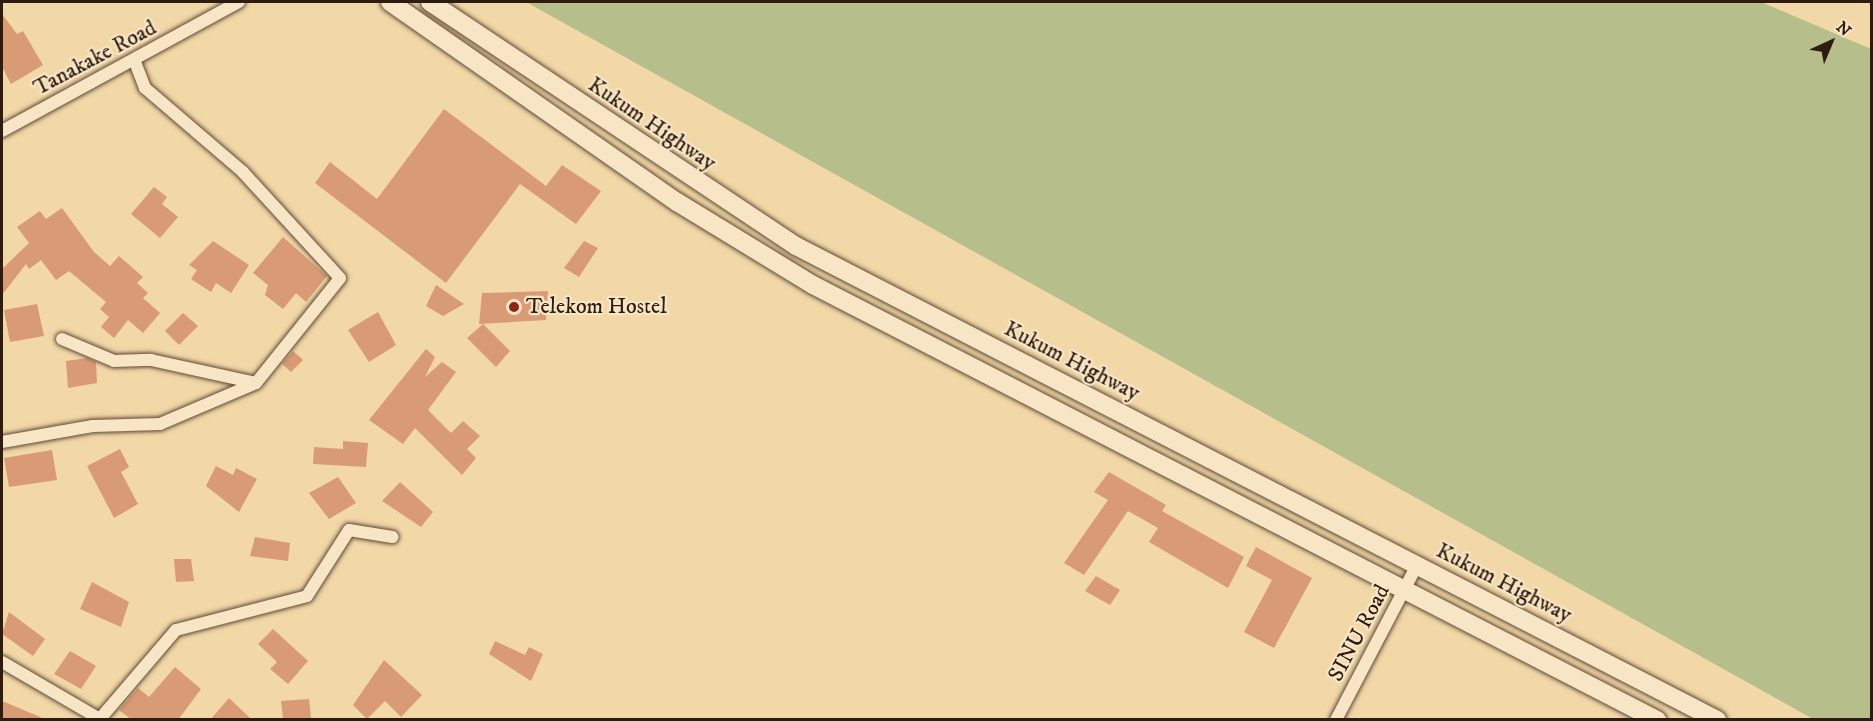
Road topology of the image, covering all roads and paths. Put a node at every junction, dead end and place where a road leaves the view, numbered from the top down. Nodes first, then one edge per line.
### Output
1 (239, 2) edge
2 (390, 2) edge
3 (430, 2) edge
4 (135, 62) junction
5 (2, 131) edge
6 (62, 339) dead end
7 (256, 383) junction
8 (2, 442) edge
9 (392, 537) dead end
10 (1417, 565) junction
11 (1406, 590) junction
12 (2, 662) edge
13 (99, 719) edge
14 (1336, 720) edge
15 (1658, 720) edge
16 (1718, 720) edge

1 - 4 street, Tanakake Road
2 - 11 main road
3 - 10 main road, Kukum Highway
4 - 5 street, Tanakake Road
4 - 7 street
6 - 7 street
7 - 8 street
9 - 13 street
10 - 11 street, SINU Road
10 - 16 main road, Kukum Highway
11 - 14 street, SINU Road
11 - 15 main road
12 - 13 street

